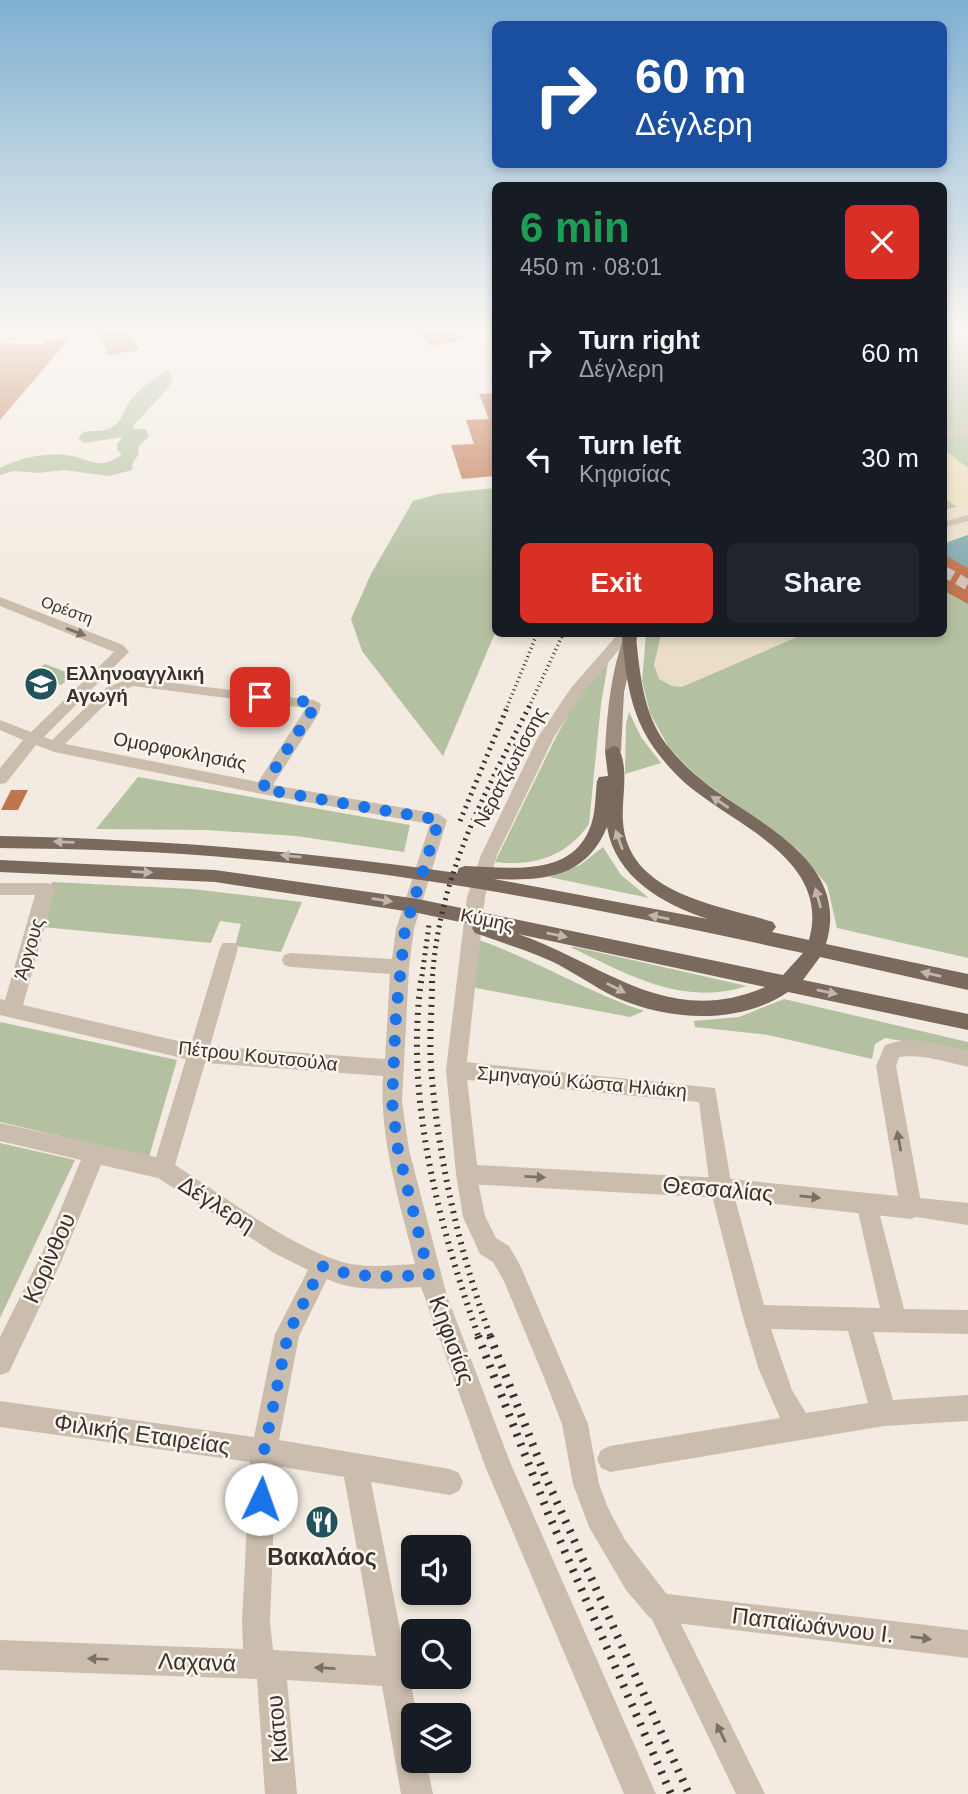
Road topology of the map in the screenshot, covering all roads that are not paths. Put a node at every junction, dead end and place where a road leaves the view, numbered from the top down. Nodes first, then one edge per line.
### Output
1 (968, 424) edge
2 (947, 425) edge
3 (968, 431) edge
4 (947, 433) edge
5 (968, 518) edge
6 (947, 524) edge
7 (0, 601) edge
8 (626, 637) edge
9 (627, 637) edge
10 (628, 637) edge
11 (0, 724) edge
12 (33, 739) junction
13 (54, 747) junction
14 (613, 751) junction
15 (0, 779) edge
16 (262, 789) junction
17 (439, 820) joint
18 (0, 842) edge
19 (0, 866) edge
20 (421, 872) junction
21 (0, 889) edge
22 (418, 906) junction
23 (229, 948) dead end
24 (291, 960) dead end
25 (894, 966) junction
26 (400, 967) junction
27 (968, 982) edge
28 (6, 1009) edge
29 (968, 1022) edge
30 (198, 1054) junction
31 (968, 1059) edge
32 (394, 1068) junction
33 (456, 1070) junction
34 (0, 1132) edge
35 (95, 1153) junction
36 (163, 1170) junction
37 (467, 1174) junction
38 (721, 1188) junction
39 (867, 1203) junction
40 (911, 1208) junction
41 (968, 1214) edge
42 (322, 1266) junction
43 (429, 1275) junction
44 (755, 1317) junction
45 (857, 1319) junction
46 (895, 1320) junction
47 (968, 1322) edge
48 (0, 1363) edge
49 (968, 1408) edge
50 (884, 1413) junction
51 (0, 1414) edge
52 (800, 1427) junction
53 (264, 1451) junction
54 (610, 1459) dead end
55 (355, 1467) junction
56 (450, 1482) dead end
57 (659, 1607) junction
58 (968, 1644) edge
59 (0, 1656) edge
60 (265, 1664) junction
61 (393, 1672) junction
62 (281, 1794) edge
63 (417, 1794) edge
64 (640, 1794) edge
65 (751, 1794) edge

1 - 2 street
3 - 4 street
5 - 6 street
7 -> 12 street, Ορέστη
8 - 33 street, Νερατζιωτίσσης
9 - 14 main road
22 -> 10 main road
11 - 12 street, Ομορφοκλησιάς
12 - 13 street, Ομορφοκλησιάς
12 - 15 street
13 - 16 street, Ομορφοκλησιάς
13 - 16 street
14 - 20 main road
25 -> 14 main road
16 - 17 street, Ομορφοκλησιάς
17 - 26 street, Κηφισίας
20 -> 18 main road, Κύμης
19 -> 22 main road, Κύμης
25 -> 20 main road, Κύμης
21 - 28 street, Άργους
22 -> 29 main road, Κύμης
23 - 30 street
24 - 26 street
27 -> 25 main road, Κύμης
26 - 32 street, Κηφισίας
28 - 30 street, Πέτρου Κουτσούλα
30 - 32 street, Πέτρου Κουτσούλα
30 - 36 street
40 -> 31 street
32 - 43 street, Κηφισίας
33 - 37 street
33 - 38 street, Σμηναγού Κώστα Ηλιάκη
34 - 35 street, Δέγλερη
35 - 36 street, Δέγλερη
35 - 48 street, Κορίνθου
36 - 42 street, Δέγλερη
37 -> 38 street, Θεσσαλίας
37 - 57 street
38 -> 39 street, Θεσσαλίας
38 - 44 street
39 - 40 street, Θεσσαλίας
39 - 46 street
40 - 41 street, Θεσσαλίας
42 - 43 street, Δέγλερη
42 - 53 street, Κιάτου
43 - 64 street, Κηφισίας
44 - 45 street
44 - 52 street
45 - 46 street
45 - 50 street
46 - 47 street
49 - 50 street
50 - 52 street
51 - 53 street, Φιλικής Εταιρείας
52 - 54 street
53 - 55 street, Φιλικής Εταιρείας
53 - 60 street, Κιάτου
55 - 56 street, Φιλικής Εταιρείας
55 - 61 street
57 -> 58 street, Παπαϊωάννου Ι.
65 -> 57 street
60 -> 59 street, Λαχανά
61 -> 60 street, Λαχανά
60 - 62 street, Κιάτου
61 - 63 street

